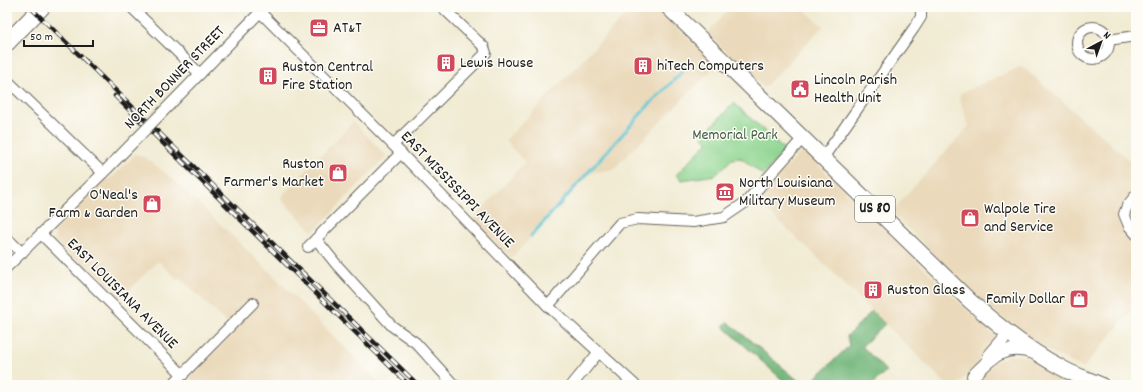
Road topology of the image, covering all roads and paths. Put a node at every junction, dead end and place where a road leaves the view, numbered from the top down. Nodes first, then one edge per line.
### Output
1 (131, 7) edge
2 (442, 7) edge
3 (668, 7) edge
4 (922, 8) edge
5 (263, 9) edge
6 (39, 10) edge
7 (1136, 36) edge
8 (1108, 40) dead end
9 (7, 43) edge
10 (200, 74) junction
11 (7, 80) edge
12 (803, 138) junction
13 (393, 145) junction
14 (400, 153) junction
15 (824, 158) junction
16 (105, 171) junction
17 (1136, 195) edge
18 (41, 234) junction
19 (1136, 234) edge
20 (7, 238) edge
21 (316, 239) junction
22 (308, 248) dead end
23 (22, 253) junction
24 (7, 267) edge
25 (253, 303) dead end
26 (548, 306) junction
27 (1008, 334) junction
28 (598, 353) junction
29 (1044, 357) junction
30 (183, 375) junction
31 (969, 381) edge
32 (172, 385) edge
33 (454, 385) edge
34 (572, 385) edge
35 (635, 385) edge
36 (1101, 385) edge

1 - 10 street
2 - 13 street
3 - 12 main road, US 80
4 - 15 street
5 - 10 street, NORTH BONNER STREET
5 - 13 street, EAST MISSISSIPPI AVENUE
6 - 9 highway
7 - 8 street
10 - 16 street, NORTH BONNER STREET, bridge
11 - 16 street
12 - 15 main road, US 80
12 - 26 street
13 - 14 street, EAST MISSISSIPPI AVENUE
14 - 21 street
14 - 26 street, EAST MISSISSIPPI AVENUE
15 - 27 main road, US 80
16 - 18 street, NORTH BONNER STREET
17 - 19 street
18 - 23 street, NORTH BONNER STREET
18 - 30 street, EAST LOUISIANA AVENUE
20 - 23 street
21 - 22 street
21 - 33 street
23 - 24 street, NORTH BONNER STREET
25 - 30 street
26 - 28 street, EAST MISSISSIPPI AVENUE
27 - 29 main road, US 80
27 - 31 street
28 - 34 street
28 - 35 street, EAST MISSISSIPPI AVENUE
29 - 31 street
29 - 36 main road, US 80
30 - 32 street

